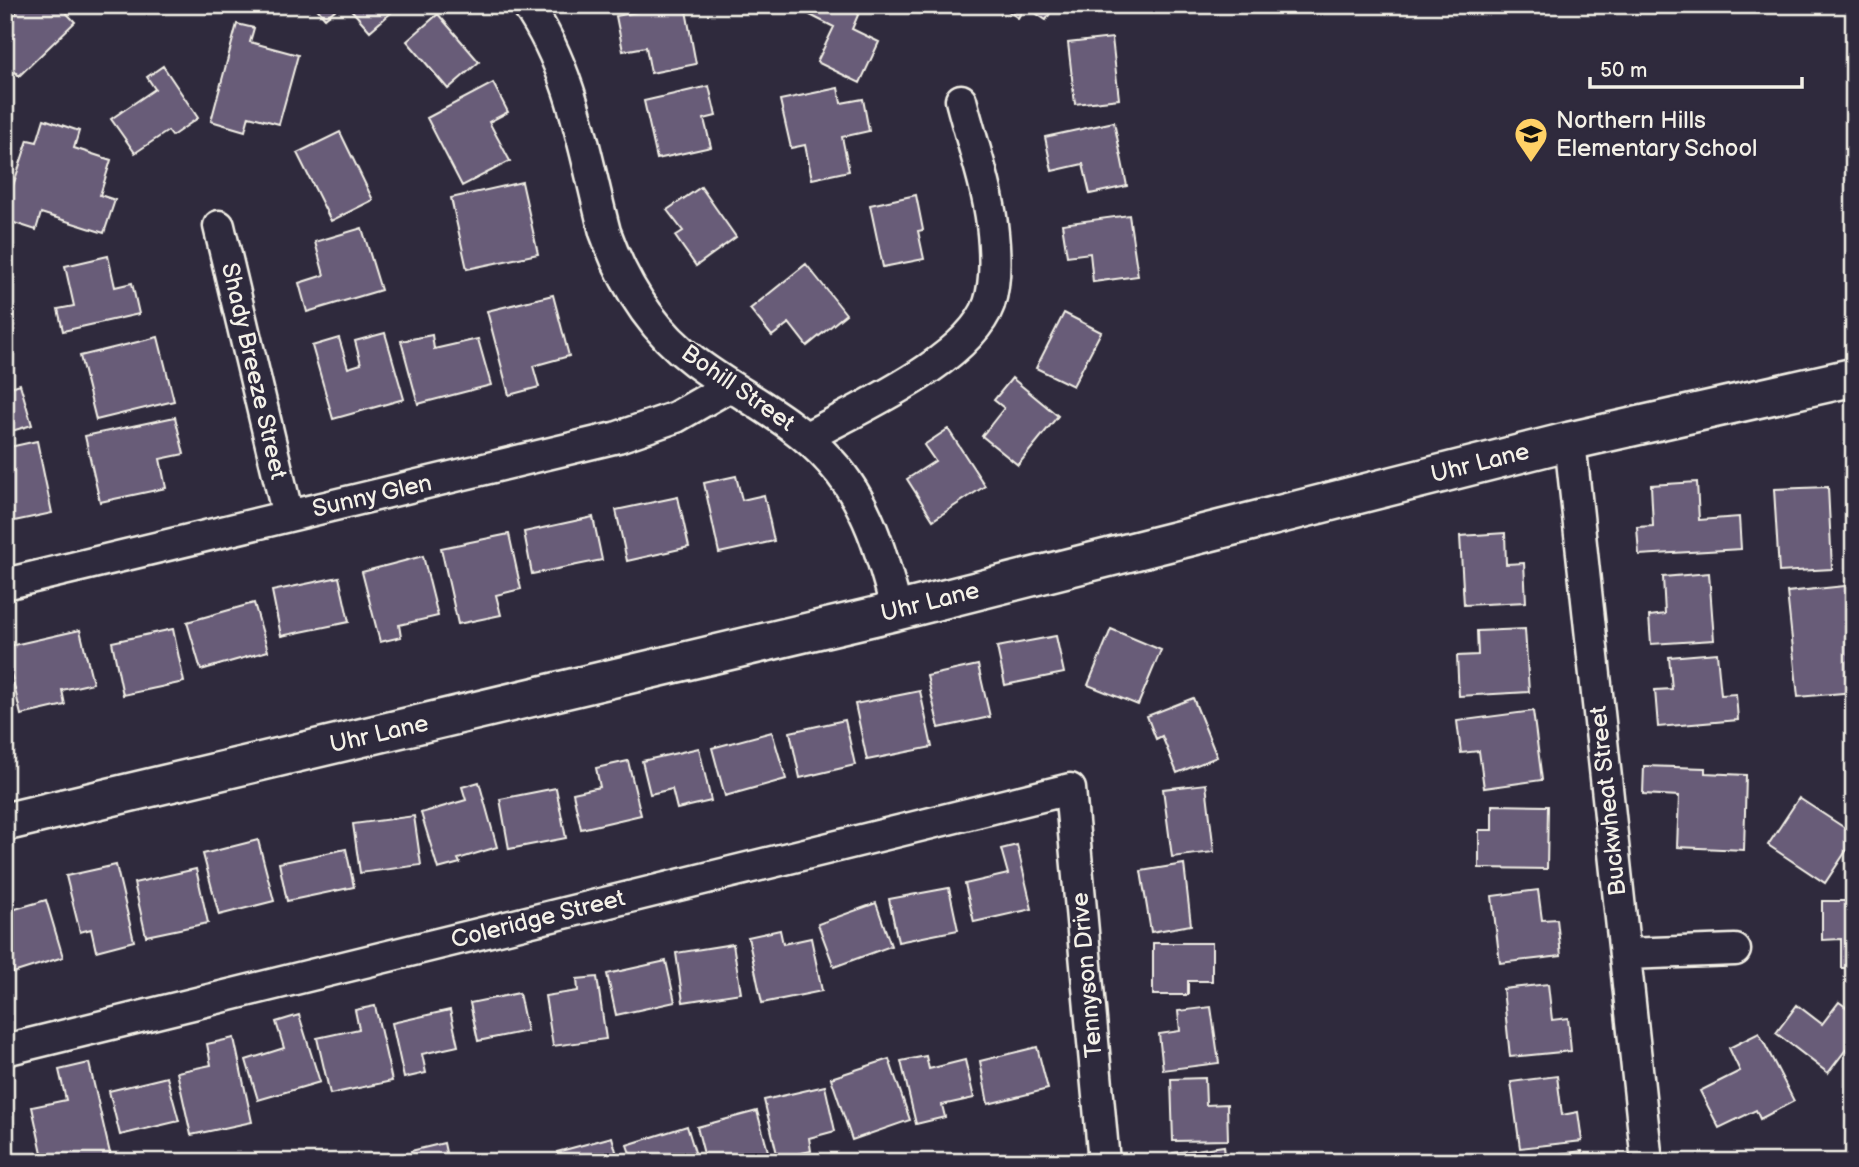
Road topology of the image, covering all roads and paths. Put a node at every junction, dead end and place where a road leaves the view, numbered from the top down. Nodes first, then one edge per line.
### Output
1 (527, 5) edge
2 (961, 100) dead end
3 (219, 226) dead end
4 (1854, 377) edge
5 (730, 386) junction
6 (807, 437) junction
7 (1570, 441) junction
8 (288, 516) junction
9 (5, 584) edge
10 (897, 611) junction
11 (1070, 789) joint
12 (5, 822) edge
13 (1735, 950) dead end
14 (1625, 954) junction
15 (5, 1049) edge
16 (1097, 1160) edge
17 (1647, 1162) edge

1 - 5 street, Bohill Street
2 - 6 street
3 - 8 street, Shady Breeze Street
4 - 7 street, Uhr Lane
5 - 6 street, Bohill Street
5 - 8 street, Sunny Glen
6 - 10 street, Bohill Street
7 - 10 street, Uhr Lane
7 - 14 street, Buckwheat Street
8 - 9 street, Sunny Glen
10 - 12 street, Uhr Lane
11 - 15 street, Coleridge Street
11 - 16 street, Tennyson Drive
13 - 14 street
14 - 17 street, Buckwheat Street

